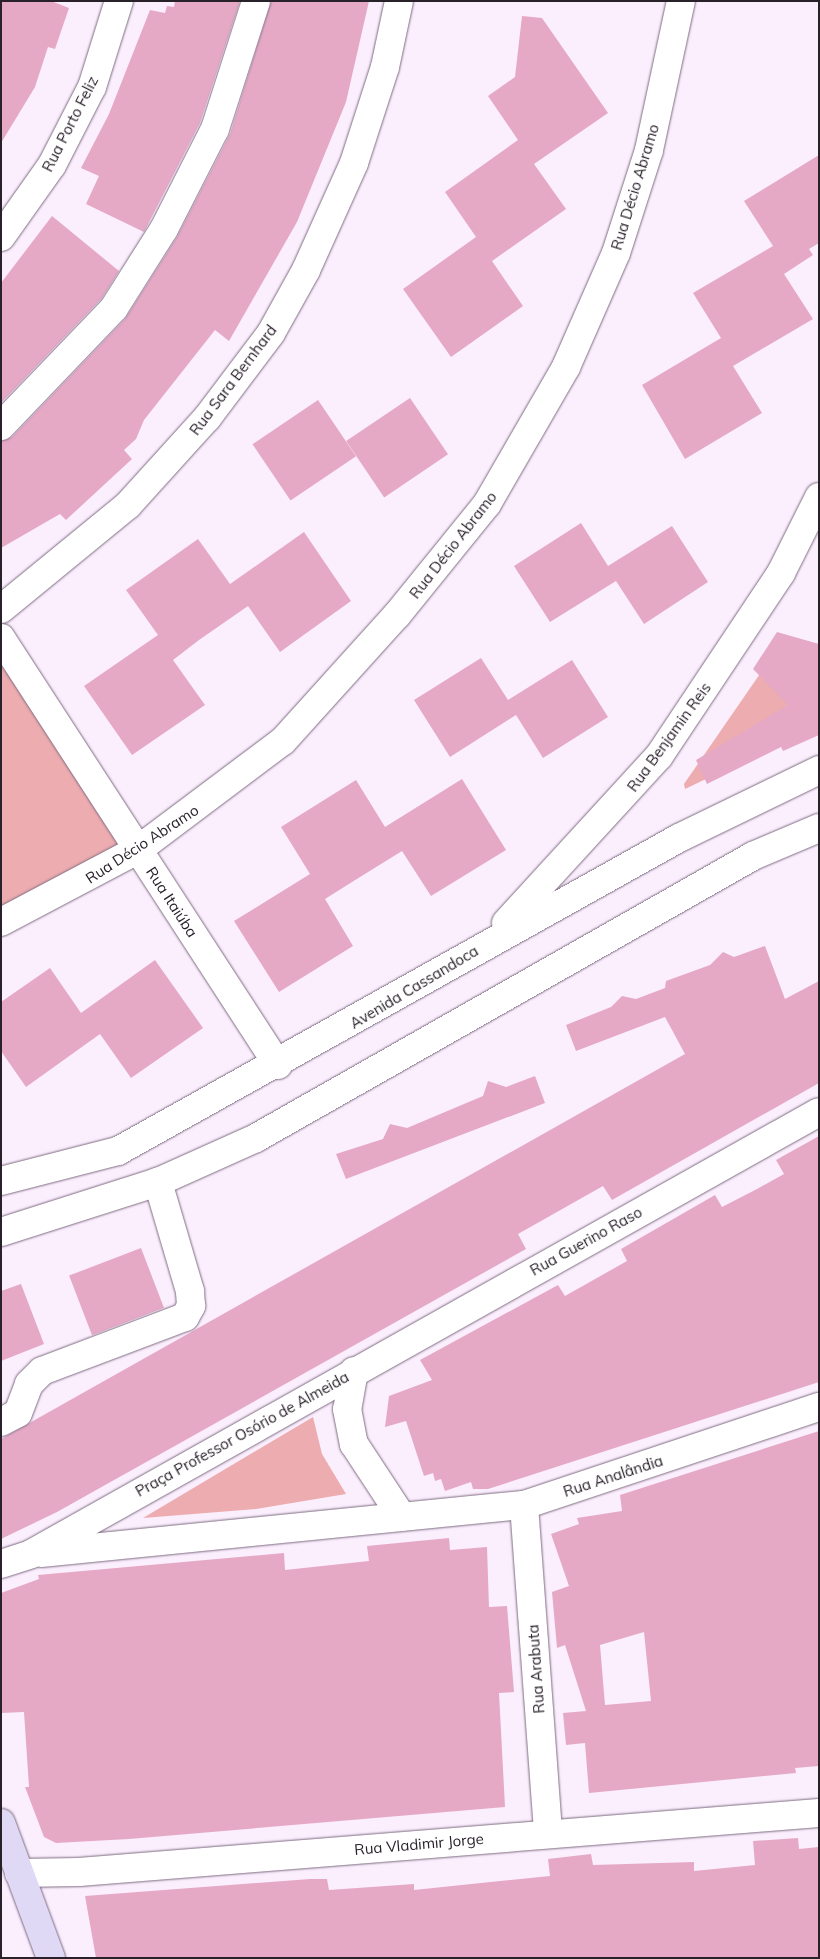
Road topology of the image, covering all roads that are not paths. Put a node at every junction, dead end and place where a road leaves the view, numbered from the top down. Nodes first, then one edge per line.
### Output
1 (119, 1) edge
2 (256, 1) edge
3 (399, 1) edge
4 (681, 1) edge
5 (1, 237) edge
6 (1, 426) edge
7 (819, 497) edge
8 (1, 609) edge
9 (1, 638) edge
10 (819, 770) edge
11 (819, 828) edge
12 (139, 849) junction
13 (1, 922) edge
14 (481, 947) junction
15 (278, 1065) junction
16 (819, 1112) edge
17 (1, 1181) edge
18 (158, 1182) junction
19 (1, 1232) edge
20 (354, 1371) junction
21 (819, 1407) edge
22 (1, 1422) edge
23 (524, 1505) junction
24 (402, 1517) junction
25 (31, 1554) junction
26 (1, 1564) edge
27 (819, 1813) edge
28 (1, 1823) edge
29 (548, 1834) junction
30 (19, 1873) junction
31 (51, 1958) edge

1 - 5 street, Rua Porto Feliz
2 - 6 street
3 - 8 street, Rua Sara Bernhard
4 - 12 street, Rua Décio Abramo
7 - 14 street, Rua Benjamin Reis
9 - 12 street, Rua Itaiúba
10 - 14 street, Avenida Cassandoca
11 - 18 street
12 - 13 street, Rua Décio Abramo
12 - 15 street, Rua Itaiúba
14 - 15 street, Avenida Cassandoca
15 - 17 street, Avenida Cassandoca
16 - 20 street, Rua Guerino Raso
18 - 19 street
18 - 22 street
20 - 24 street, Praça Professor Osório de Almeida
20 - 25 street, Praça Professor Osório de Almeida
21 - 23 street, Rua Analândia
23 - 24 street, Rua Analândia
23 - 29 street, Rua Arabuta
24 - 25 street, Praça Professor Osório de Almeida
25 - 26 street, Praça Professor Osório de Almeida
27 - 29 street, Rua Vladimir Jorge
28 - 30 main road
29 - 30 street, Rua Vladimir Jorge
30 - 31 main road

